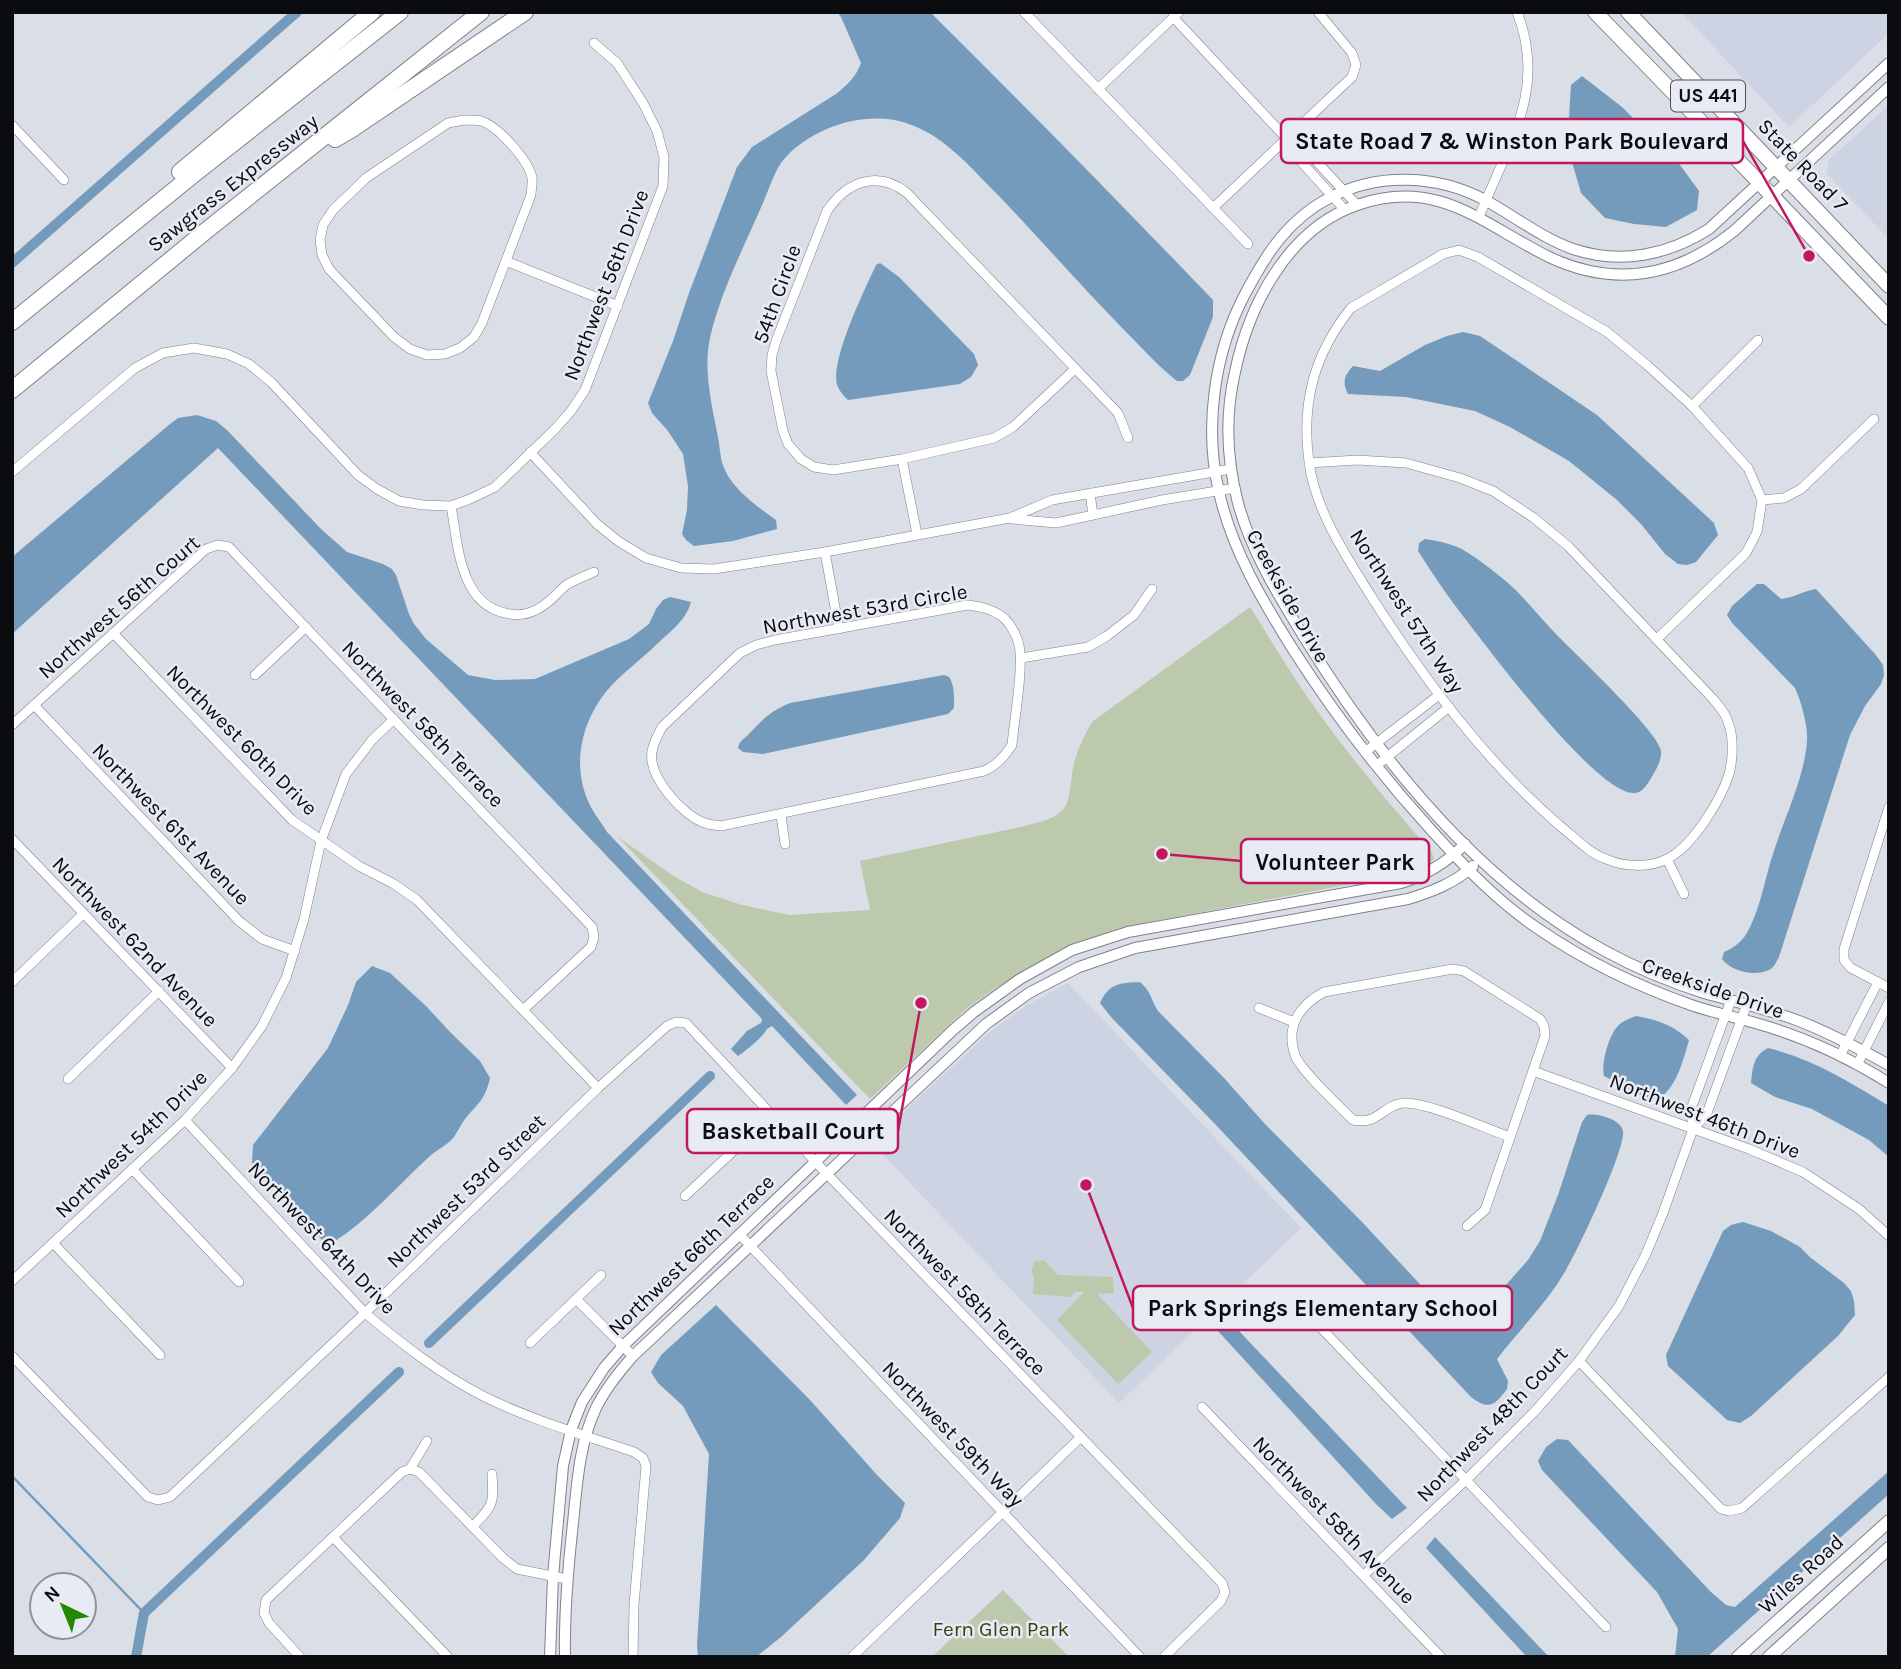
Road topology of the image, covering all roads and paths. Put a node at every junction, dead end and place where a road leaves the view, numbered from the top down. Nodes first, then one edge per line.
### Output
1 (372, 12) edge
2 (400, 12) edge
3 (481, 12) edge
4 (525, 12) edge
5 (1024, 12) edge
6 (1318, 12) edge
7 (1517, 12) edge
8 (1595, 12) edge
9 (1628, 12) edge
10 (1176, 15) edge
11 (594, 43) dead end
12 (1889, 64) edge
13 (1889, 87) edge
14 (1098, 89) junction
15 (12, 125) edge
16 (1287, 139) junction
17 (287, 167) junction
18 (1776, 168) junction
19 (64, 180) dead end
20 (1789, 180) junction
21 (1760, 183) junction
22 (1344, 191) junction
23 (1333, 196) junction
24 (1773, 196) junction
25 (1486, 200) junction
26 (1357, 205) junction
27 (1213, 208) junction
28 (1345, 210) junction
29 (1479, 217) junction
30 (1248, 244) dead end
31 (506, 261) junction
32 (79, 267) junction
33 (1889, 286) edge
34 (618, 306) junction
35 (1889, 318) edge
36 (12, 322) edge
37 (1758, 340) dead end
38 (1075, 369) junction
39 (12, 390) edge
40 (1692, 406) junction
41 (1874, 419) dead end
42 (1128, 438) dead end
43 (530, 452) junction
44 (902, 459) junction
45 (1309, 463) junction
46 (1231, 469) junction
47 (12, 472) edge
48 (1216, 472) junction
49 (1235, 488) junction
50 (1218, 491) junction
51 (1090, 493) junction
52 (1762, 500) junction
53 (451, 506) junction
54 (1093, 515) junction
55 (1010, 518) junction
56 (917, 534) junction
57 (218, 545) joint
58 (825, 552) junction
59 (594, 572) dead end
60 (1152, 589) dead end
61 (306, 627) junction
62 (839, 629) junction
63 (113, 633) junction
64 (1657, 639) junction
65 (1021, 657) junction
66 (255, 675) dead end
67 (1439, 695) junction
68 (34, 705) junction
69 (1449, 708) junction
70 (394, 719) junction
71 (12, 725) edge
72 (1377, 743) junction
73 (1365, 752) junction
74 (1389, 756) junction
75 (1376, 766) junction
76 (1889, 807) edge
77 (781, 815) junction
78 (12, 839) edge
79 (321, 841) junction
80 (785, 844) dead end
81 (1465, 844) junction
82 (1454, 855) junction
83 (1480, 859) junction
84 (1667, 859) junction
85 (1468, 870) junction
86 (1684, 894) dead end
87 (83, 914) junction
88 (295, 951) junction
89 (12, 982) edge
90 (1878, 982) junction
91 (1889, 988) edge
92 (159, 991) junction
93 (1731, 1000) junction
94 (1889, 1002) edge
95 (1748, 1004) junction
96 (1259, 1009) dead end
97 (523, 1010) junction
98 (1725, 1015) junction
99 (1742, 1019) junction
100 (676, 1022) joint
101 (1294, 1022) junction
102 (1847, 1043) junction
103 (1864, 1051) junction
104 (1840, 1056) junction
105 (1857, 1065) junction
106 (1889, 1065) edge
107 (232, 1068) junction
108 (912, 1069) junction
109 (1534, 1071) junction
110 (68, 1079) dead end
111 (924, 1082) junction
112 (1889, 1083) edge
113 (598, 1088) junction
114 (772, 1115) junction
115 (185, 1120) junction
116 (1693, 1129) junction
117 (1510, 1138) junction
118 (816, 1162) junction
119 (132, 1170) junction
120 (826, 1173) junction
121 (685, 1196) dead end
122 (1467, 1226) dead end
123 (740, 1235) junction
124 (1889, 1236) edge
125 (53, 1243) junction
126 (750, 1246) junction
127 (601, 1275) dead end
128 (12, 1281) edge
129 (239, 1282) dead end
130 (576, 1299) junction
131 (1305, 1311) dead end
132 (365, 1313) junction
133 (530, 1343) dead end
134 (623, 1346) junction
135 (160, 1355) dead end
136 (12, 1356) edge
137 (633, 1356) junction
138 (1579, 1361) junction
139 (1889, 1377) edge
140 (1202, 1407) dead end
141 (571, 1430) junction
142 (586, 1436) junction
143 (1081, 1437) junction
144 (427, 1441) dead end
145 (410, 1469) junction
146 (492, 1474) dead end
147 (1467, 1479) junction
148 (1003, 1513) junction
149 (1889, 1521) edge
150 (473, 1526) junction
151 (333, 1536) junction
152 (1889, 1548) edge
153 (1364, 1575) junction
154 (553, 1576) junction
155 (567, 1579) junction
156 (1606, 1627) dead end
157 (300, 1657) edge
158 (448, 1657) edge
159 (550, 1657) edge
160 (565, 1657) edge
161 (633, 1657) edge
162 (852, 1657) edge
163 (1140, 1657) edge
164 (1164, 1657) edge
165 (1441, 1657) edge
166 (1738, 1657) edge
167 (1769, 1657) edge

1 - 32 highway
2 - 32 highway, Sawgrass Expressway
3 - 17 highway, Sawgrass Expressway
4 - 17 highway
5 - 14 street
6 - 16 street
7 - 25 street
8 - 21 main road, State Road 7 / US 441
9 - 18 main road, State Road 7 / US 441
10 - 14 street
10 - 16 street
11 - 34 street, Northwest 56th Drive
12 - 18 street, Creekside Drive
13 - 20 street, Creekside Drive
14 - 27 street
15 - 19 street
16 - 22 street
16 - 23 street
16 - 27 street
17 - 39 highway, Sawgrass Expressway
18 - 20 main road, State Road 7 / US 441
18 - 21 street, Creekside Drive
20 - 24 street, Creekside Drive
20 - 33 main road, State Road 7 / US 441
21 - 24 main road, State Road 7 / US 441
21 - 25 street, Creekside Drive
22 - 23 street, Creekside Drive
22 - 25 street, Creekside Drive
22 - 26 street
23 - 28 street
23 - 48 street, Creekside Drive
24 - 29 street, Creekside Drive
24 - 35 main road, State Road 7 / US 441
25 - 29 street
26 - 28 street, Creekside Drive
26 - 29 street, Creekside Drive
27 - 30 street
28 - 46 street, Creekside Drive
31 - 31 street
31 - 34 street
32 - 36 highway, Sawgrass Expressway
34 - 43 street, Northwest 56th Drive
37 - 40 street
38 - 42 street, 54th Circle
38 - 44 street, 54th Circle
38 - 44 street, 54th Circle
40 - 45 street, Northwest 57th Way
40 - 52 street
41 - 52 street
43 - 53 street, Northwest 56th Drive
43 - 58 street
44 - 56 street
45 - 64 street, Northwest 57th Way
45 - 67 street, Northwest 57th Way
46 - 48 street
46 - 49 street, Creekside Drive
47 - 53 street, Northwest 56th Drive
48 - 50 street, Creekside Drive
48 - 51 street
49 - 50 street
49 - 72 street, Creekside Drive
50 - 54 street
50 - 73 street, Creekside Drive
51 - 54 street
51 - 55 street
52 - 64 street
53 - 59 street
54 - 55 street
55 - 56 street
56 - 58 street
57 - 61 street, Northwest 58th Terrace
57 - 63 street, Northwest 56th Court
58 - 62 street
60 - 65 street
61 - 66 street
61 - 70 street, Northwest 58th Terrace
62 - 65 street, Northwest 53rd Circle
62 - 77 street, Northwest 53rd Circle
63 - 68 street, Northwest 56th Court
63 - 79 street, Northwest 60th Drive
64 - 84 street, Northwest 57th Way
65 - 77 street, Northwest 53rd Circle
67 - 69 street, Northwest 57th Way
67 - 72 street
68 - 71 street, Northwest 56th Court
68 - 88 street, Northwest 61st Avenue
69 - 74 street
69 - 84 street, Northwest 57th Way
70 - 79 street, Northwest 54th Drive
70 - 97 street, Northwest 58th Terrace
72 - 73 street
72 - 74 street, Creekside Drive
73 - 75 street, Creekside Drive
74 - 75 street
74 - 81 street, Creekside Drive
75 - 82 street, Creekside Drive
76 - 90 street
77 - 80 street
78 - 87 street, Northwest 62nd Avenue
79 - 88 street, Northwest 54th Drive
79 - 97 street, Northwest 60th Drive
81 - 82 street, Northwest 66th Terrace
81 - 83 street, Creekside Drive
82 - 85 street, Creekside Drive
82 - 108 street, Northwest 66th Terrace
83 - 85 street, Northwest 66th Terrace
83 - 93 street, Creekside Drive
84 - 86 street
85 - 98 street, Creekside Drive
85 - 111 street, Northwest 66th Terrace
87 - 89 street
87 - 92 street, Northwest 62nd Avenue
88 - 107 street, Northwest 54th Drive
90 - 91 street
90 - 102 street
92 - 107 street, Northwest 62nd Avenue
92 - 110 street
93 - 95 street, Creekside Drive
93 - 98 street, Northwest 48th Court
94 - 103 street
95 - 99 street, Northwest 48th Court
95 - 102 street, Creekside Drive
96 - 101 street
97 - 113 street, Northwest 60th Drive
98 - 99 street, Creekside Drive
98 - 116 street, Northwest 48th Court
99 - 104 street, Creekside Drive
99 - 116 street, Northwest 48th Court
100 - 113 street, Northwest 53rd Street
100 - 114 street, Northwest 58th Terrace
101 - 109 street
101 - 117 street
102 - 103 street, Creekside Drive
102 - 104 street
103 - 105 street
103 - 106 street, Creekside Drive
104 - 105 street, Creekside Drive
105 - 112 street, Creekside Drive
107 - 115 street, Northwest 54th Drive
108 - 111 street
108 - 118 street, Northwest 66th Terrace
109 - 116 street, Northwest 46th Drive
109 - 117 street
111 - 120 street, Northwest 66th Terrace
113 - 132 street, Northwest 53rd Street
114 - 118 street, Northwest 58th Terrace
114 - 121 street
115 - 119 street, Northwest 54th Drive
115 - 132 street, Northwest 64th Drive
116 - 124 street, Northwest 46th Drive
116 - 138 street, Northwest 48th Court
117 - 122 street
118 - 120 street, Northwest 58th Terrace
118 - 123 street, Northwest 66th Terrace
119 - 125 street, Northwest 54th Drive
119 - 129 street
120 - 126 street, Northwest 66th Terrace
120 - 143 street, Northwest 58th Terrace
123 - 126 street, Northwest 59th Way
123 - 134 street, Northwest 66th Terrace
125 - 128 street, Northwest 54th Drive
125 - 135 street
126 - 137 street, Northwest 66th Terrace
126 - 148 street, Northwest 59th Way
127 - 130 street
130 - 133 street
130 - 134 street
131 - 147 street
132 - 136 street, Northwest 53rd Street
132 - 141 street, Northwest 64th Drive
134 - 137 street
134 - 141 street, Northwest 66th Terrace
137 - 142 street, Northwest 66th Terrace
138 - 139 street
138 - 147 street, Northwest 48th Court
140 - 153 street, Northwest 58th Avenue
141 - 142 street, Northwest 64th Drive
141 - 154 street, Northwest 66th Terrace
142 - 155 street, Northwest 66th Terrace
142 - 161 street, Northwest 64th Drive
143 - 148 street
143 - 164 street, Northwest 58th Terrace
144 - 145 street
145 - 150 street
145 - 151 street
146 - 150 street
147 - 153 street, Northwest 48th Court
147 - 156 street
148 - 162 street
148 - 163 street, Northwest 59th Way
149 - 166 main road, Wiles Road
150 - 154 street
151 - 157 street
151 - 158 street
152 - 167 main road, Wiles Road
153 - 165 street, Northwest 58th Avenue
154 - 155 street
154 - 159 street, Northwest 66th Terrace
155 - 160 street, Northwest 66th Terrace

